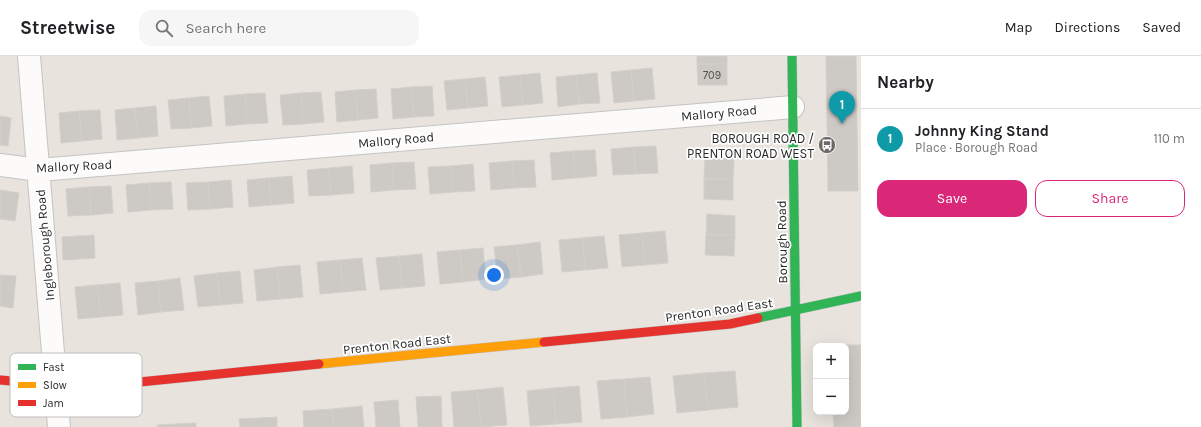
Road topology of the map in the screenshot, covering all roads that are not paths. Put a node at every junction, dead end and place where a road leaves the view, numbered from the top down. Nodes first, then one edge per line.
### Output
1 (29, 56) edge
2 (792, 56) edge
3 (793, 107) junction
4 (0, 165) edge
5 (39, 170) junction
6 (861, 296) edge
7 (795, 312) junction
8 (53, 353) edge
9 (0, 380) edge
10 (10, 381) edge
11 (142, 382) edge
12 (58, 417) edge
13 (59, 427) edge
14 (797, 427) edge

1 - 5 street, Ingleborough Road
2 - 3 street, Borough Road
3 - 5 street, Mallory Road
3 - 7 street, Borough Road
4 - 5 street, Mallory Road
5 - 8 street, Ingleborough Road
6 - 7 street, Prenton Road East
7 - 11 street, Prenton Road East
7 - 14 street, Borough Road
9 - 10 street, Prenton Road East
12 - 13 street, Ingleborough Road

